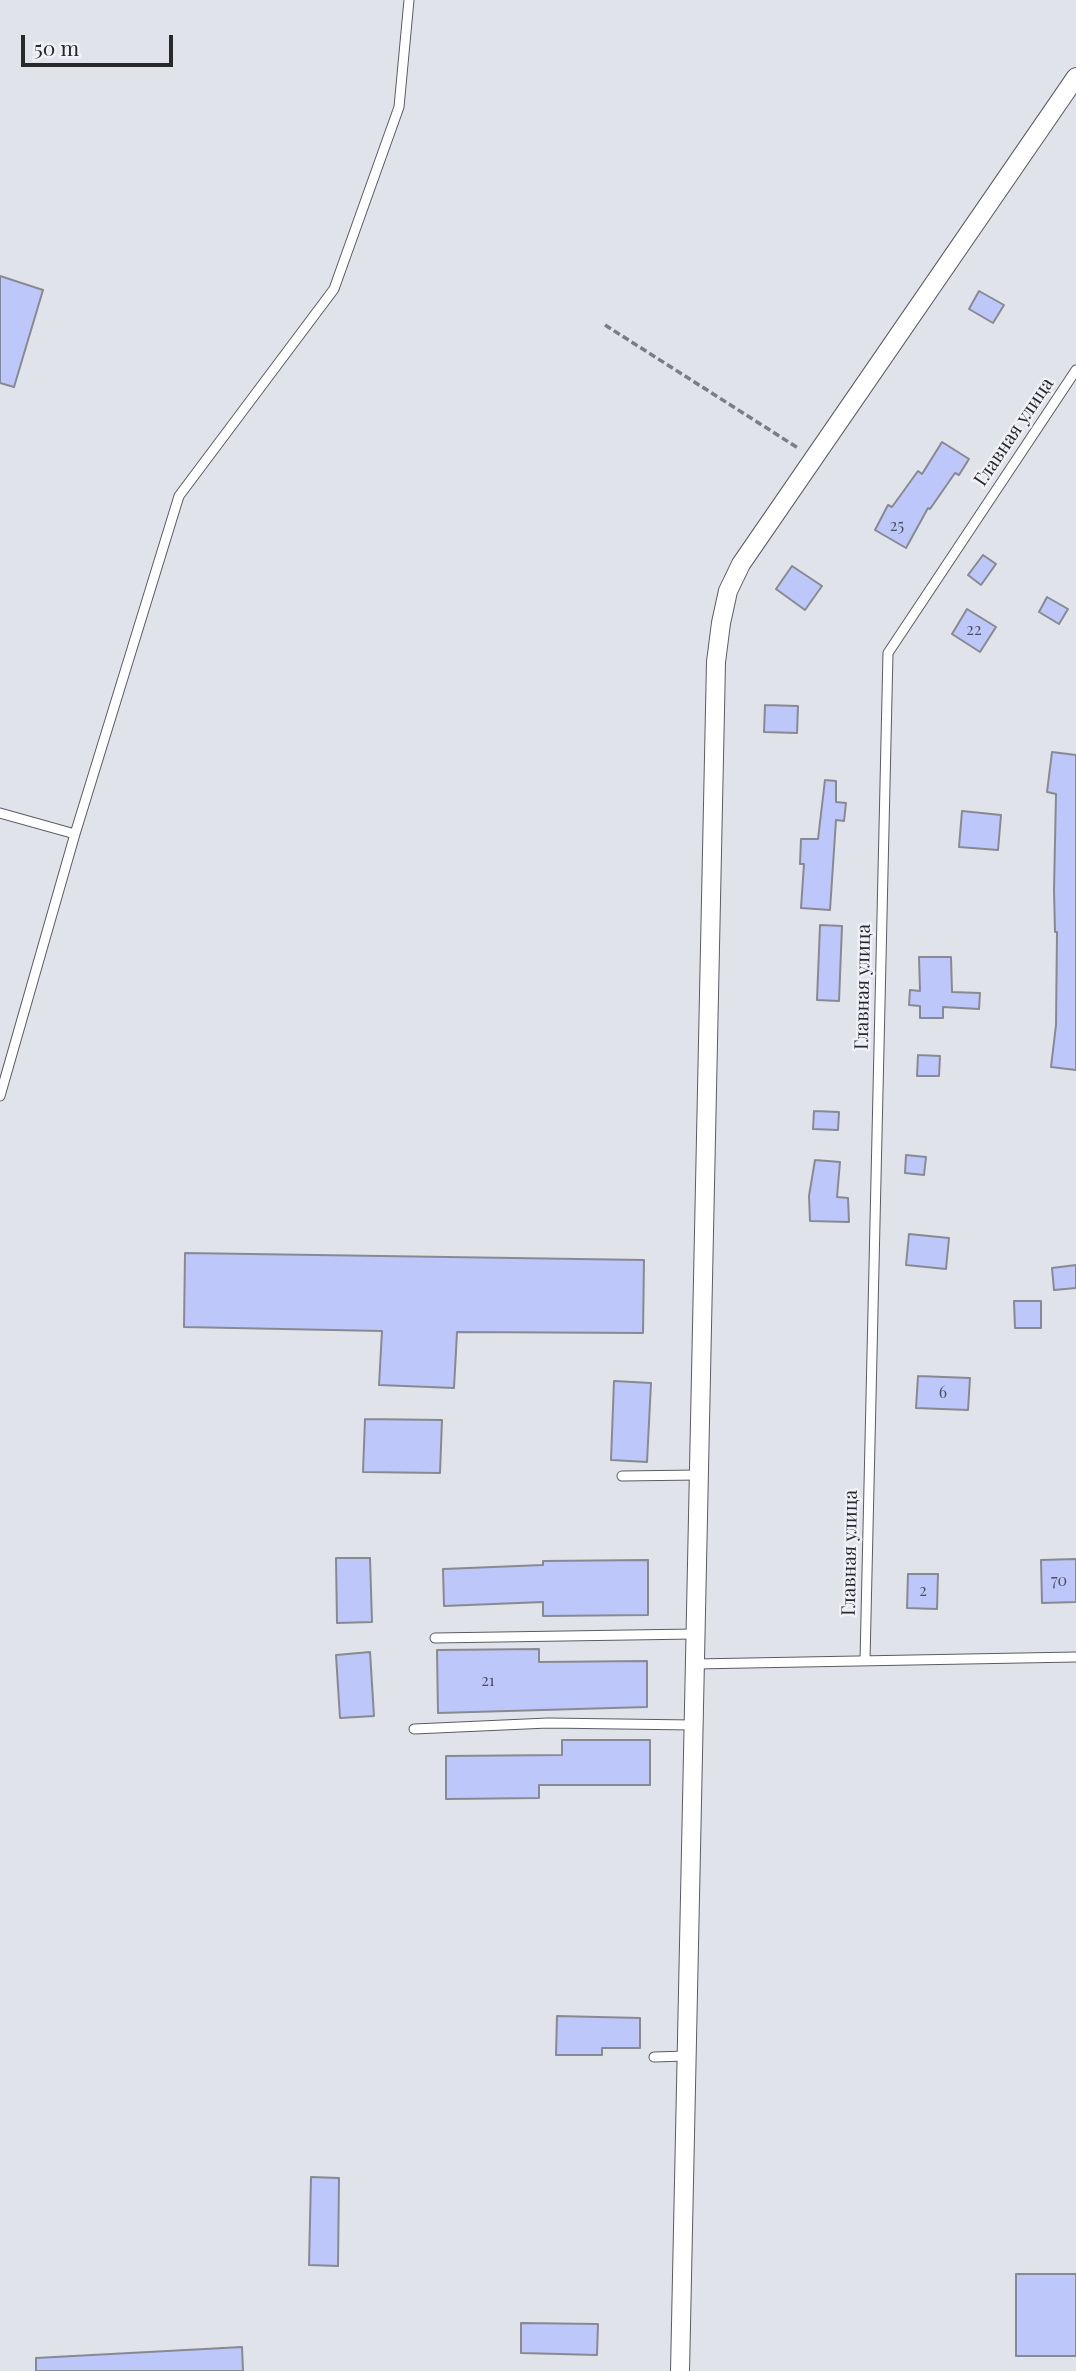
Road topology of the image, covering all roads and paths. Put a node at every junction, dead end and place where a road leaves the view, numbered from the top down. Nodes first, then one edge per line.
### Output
1 (409, 0) edge
2 (1076, 77) edge
3 (605, 325) dead end
4 (1076, 370) edge
5 (807, 454) dead end
6 (0, 813) edge
7 (75, 834) junction
8 (0, 1096) edge
9 (698, 1475) junction
10 (622, 1476) dead end
11 (694, 1634) junction
12 (435, 1638) dead end
13 (1076, 1657) edge
14 (865, 1660) junction
15 (694, 1664) junction
16 (692, 1724) junction
17 (414, 1729) dead end
18 (686, 2056) junction
19 (654, 2057) dead end
20 (680, 2371) edge

1 - 7 lane
2 - 9 street
3 - 5 path
4 - 14 lane, Главная улица
6 - 7 lane
7 - 8 lane
9 - 10 lane
9 - 11 street
11 - 12 lane
11 - 15 street
13 - 14 lane
14 - 15 lane
15 - 16 street
16 - 17 lane
16 - 18 street
18 - 19 lane
18 - 20 street

